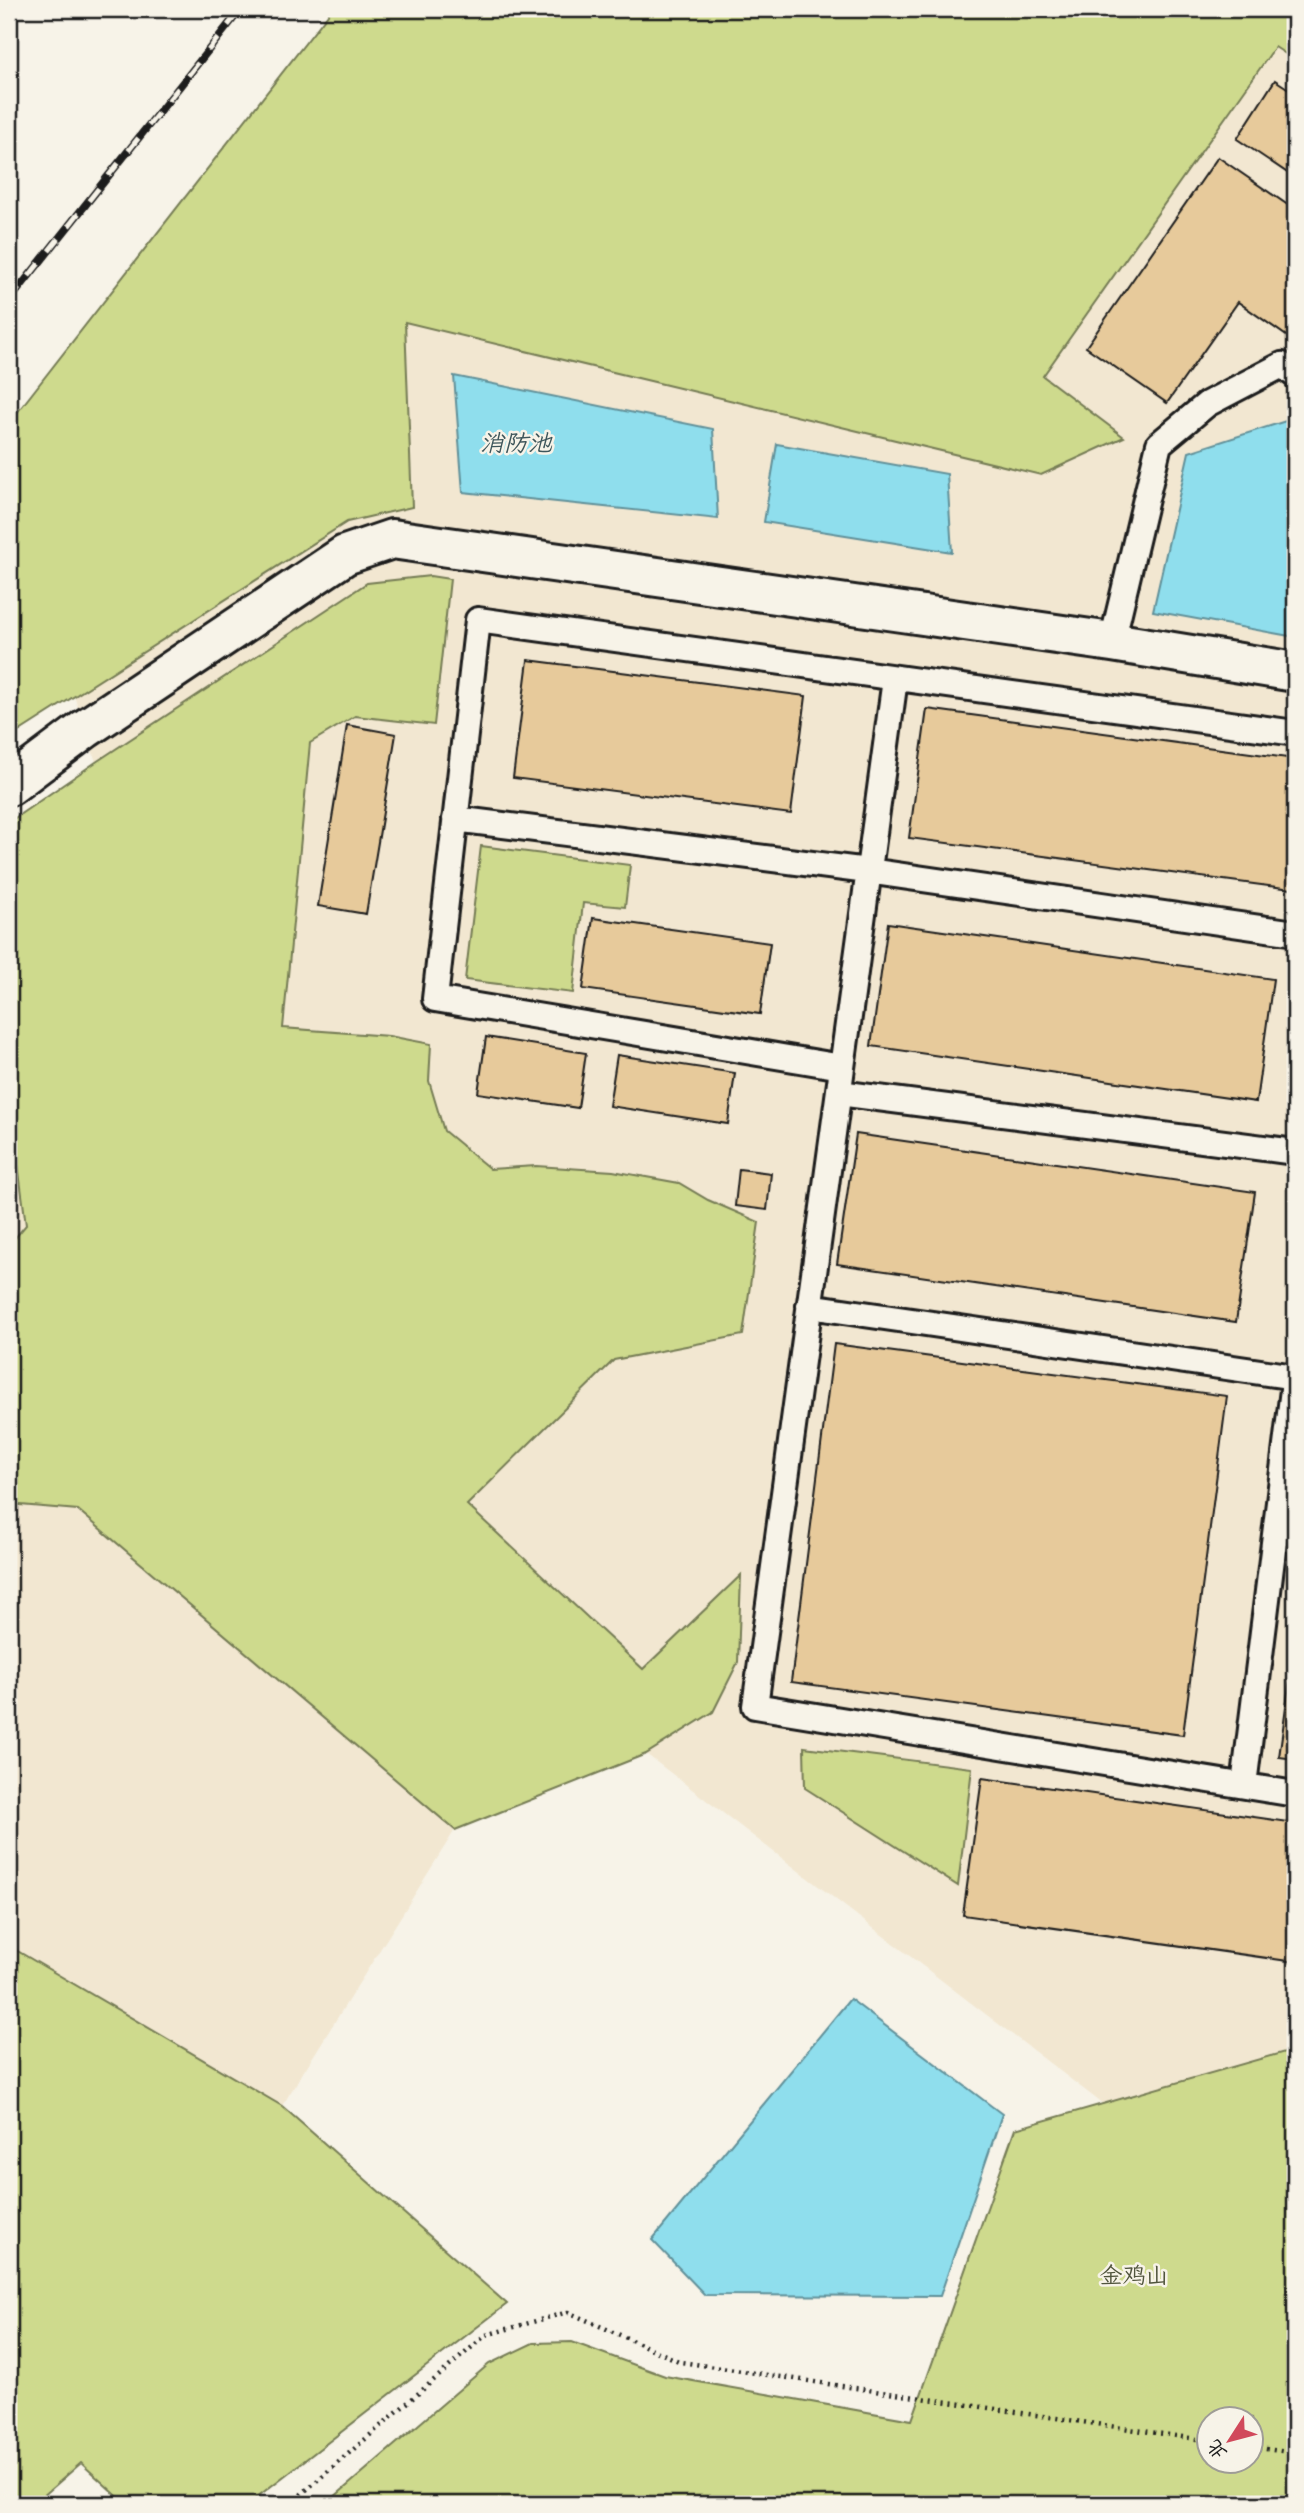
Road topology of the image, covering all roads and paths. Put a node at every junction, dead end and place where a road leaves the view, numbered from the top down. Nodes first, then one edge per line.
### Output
1 (1295, 375) edge
2 (1112, 642) junction
3 (1295, 672) edge
4 (895, 678) junction
5 (1295, 733) edge
6 (9, 786) edge
7 (455, 819) junction
8 (868, 871) junction
9 (1295, 933) edge
10 (842, 1067) junction
11 (839, 1094) junction
12 (1295, 1152) edge
13 (810, 1306) junction
14 (1295, 1375) edge
15 (1244, 1785) junction
16 (1295, 1794) edge
17 (1196, 2439) edge
18 (1266, 2449) edge
19 (1295, 2453) edge
20 (290, 2504) edge

1 - 2 lane
2 - 3 street
2 - 6 street
4 - 5 lane
4 - 7 lane
4 - 8 lane
7 - 8 lane
7 - 10 lane
8 - 9 lane
8 - 10 lane
10 - 11 lane
11 - 12 lane
11 - 13 lane
13 - 14 lane
13 - 15 lane
14 - 15 lane
15 - 16 lane
17 - 20 path
18 - 19 path

